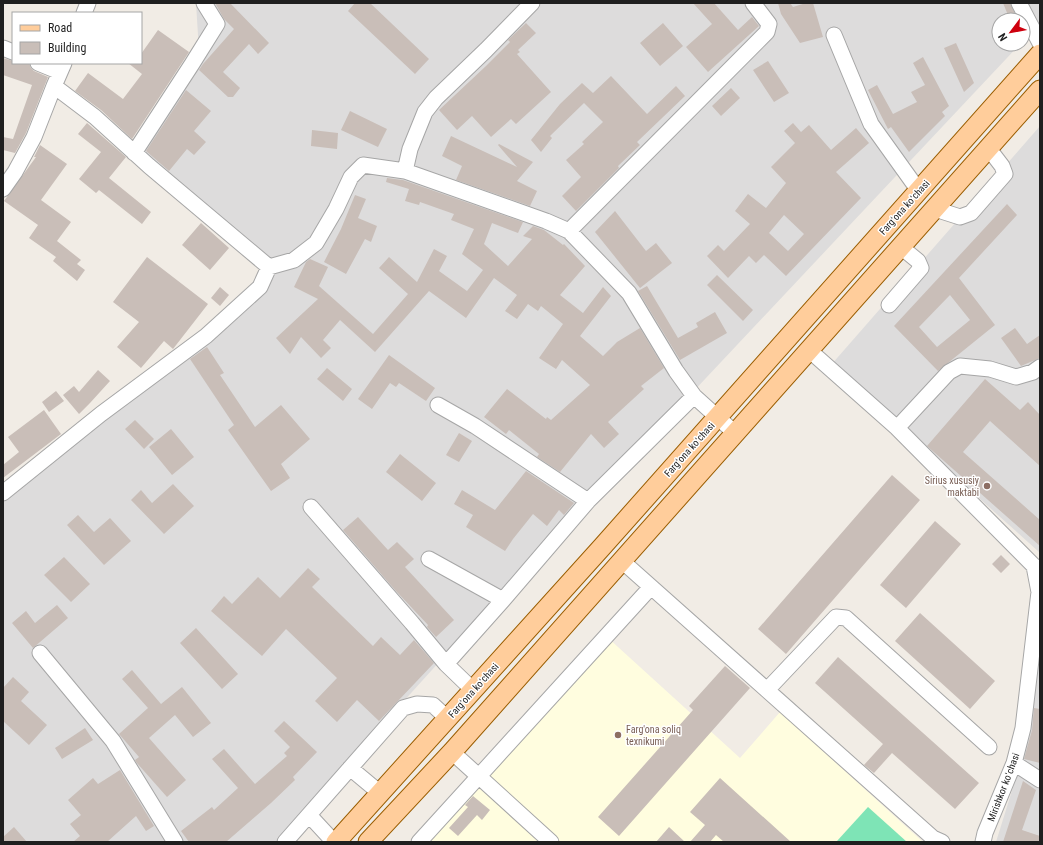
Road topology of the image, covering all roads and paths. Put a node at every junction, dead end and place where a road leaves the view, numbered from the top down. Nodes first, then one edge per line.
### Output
1 (204, 3) edge
2 (532, 3) edge
3 (753, 3) edge
4 (1019, 3) edge
5 (834, 35) dead end
6 (1040, 43) edge
7 (1040, 54) edge
8 (44, 64) edge
9 (62, 67) edge
10 (54, 86) junction
11 (1040, 90) edge
12 (989, 148) junction
13 (134, 153) junction
14 (405, 171) junction
15 (3, 189) edge
16 (919, 191) junction
17 (935, 209) junction
18 (569, 231) junction
19 (901, 246) junction
20 (269, 267) junction
21 (889, 305) dead end
22 (809, 350) junction
23 (1040, 367) edge
24 (694, 396) junction
25 (438, 405) dead end
26 (718, 417) junction
27 (897, 428) junction
28 (735, 433) junction
29 (3, 493) edge
30 (588, 501) junction
31 (311, 507) dead end
32 (429, 559) dead end
33 (622, 561) junction
34 (1037, 567) edge
35 (651, 587) junction
36 (503, 600) junction
37 (40, 653) dead end
38 (446, 664) junction
39 (473, 690) junction
40 (767, 690) junction
41 (447, 718) junction
42 (989, 746) dead end
43 (452, 752) junction
44 (1014, 763) junction
45 (350, 768) junction
46 (479, 776) junction
47 (1040, 780) edge
48 (380, 793) junction
49 (309, 815) junction
50 (352, 823) junction
51 (369, 841) edge
52 (175, 842) edge
53 (285, 842) edge
54 (335, 842) edge
55 (419, 842) edge
56 (551, 842) edge
57 (942, 842) edge
58 (983, 842) edge

1 - 13 street
2 - 14 street
3 - 18 street
4 - 6 street
5 - 16 street
7 - 16 main road, Fargʻona koʻchasi
8 - 9 street
9 - 10 street
10 - 13 street
10 - 15 street
11 - 12 main road
12 - 17 main road
12 - 17 street
13 - 20 street
14 - 18 street
14 - 20 street
16 - 26 main road, Fargʻona koʻchasi
17 - 19 main road
18 - 24 street
19 - 21 street
19 - 22 main road
20 - 29 street
22 - 27 street
22 - 28 main road
23 - 27 street
24 - 26 street
24 - 30 street
25 - 30 street
26 - 28 street
26 - 39 main road, Fargʻona koʻchasi
27 - 34 street
28 - 33 main road
30 - 36 street
31 - 38 street
32 - 36 street
33 - 35 street
33 - 43 main road
34 - 44 street, Mirishkor koʻchasi
35 - 40 street
35 - 46 street
36 - 38 street
37 - 52 street
38 - 39 street
39 - 41 main road, Fargʻona koʻchasi
40 - 42 street
40 - 57 street
41 - 45 street
41 - 48 main road, Fargʻona koʻchasi
43 - 46 street
43 - 51 main road
44 - 47 street
44 - 58 street, Mirishkor koʻchasi
45 - 48 street
45 - 49 street
46 - 55 street
46 - 56 street
48 - 50 main road, Fargʻona koʻchasi
49 - 53 street
49 - 54 street
50 - 51 main road
50 - 54 main road, Fargʻona koʻchasi

